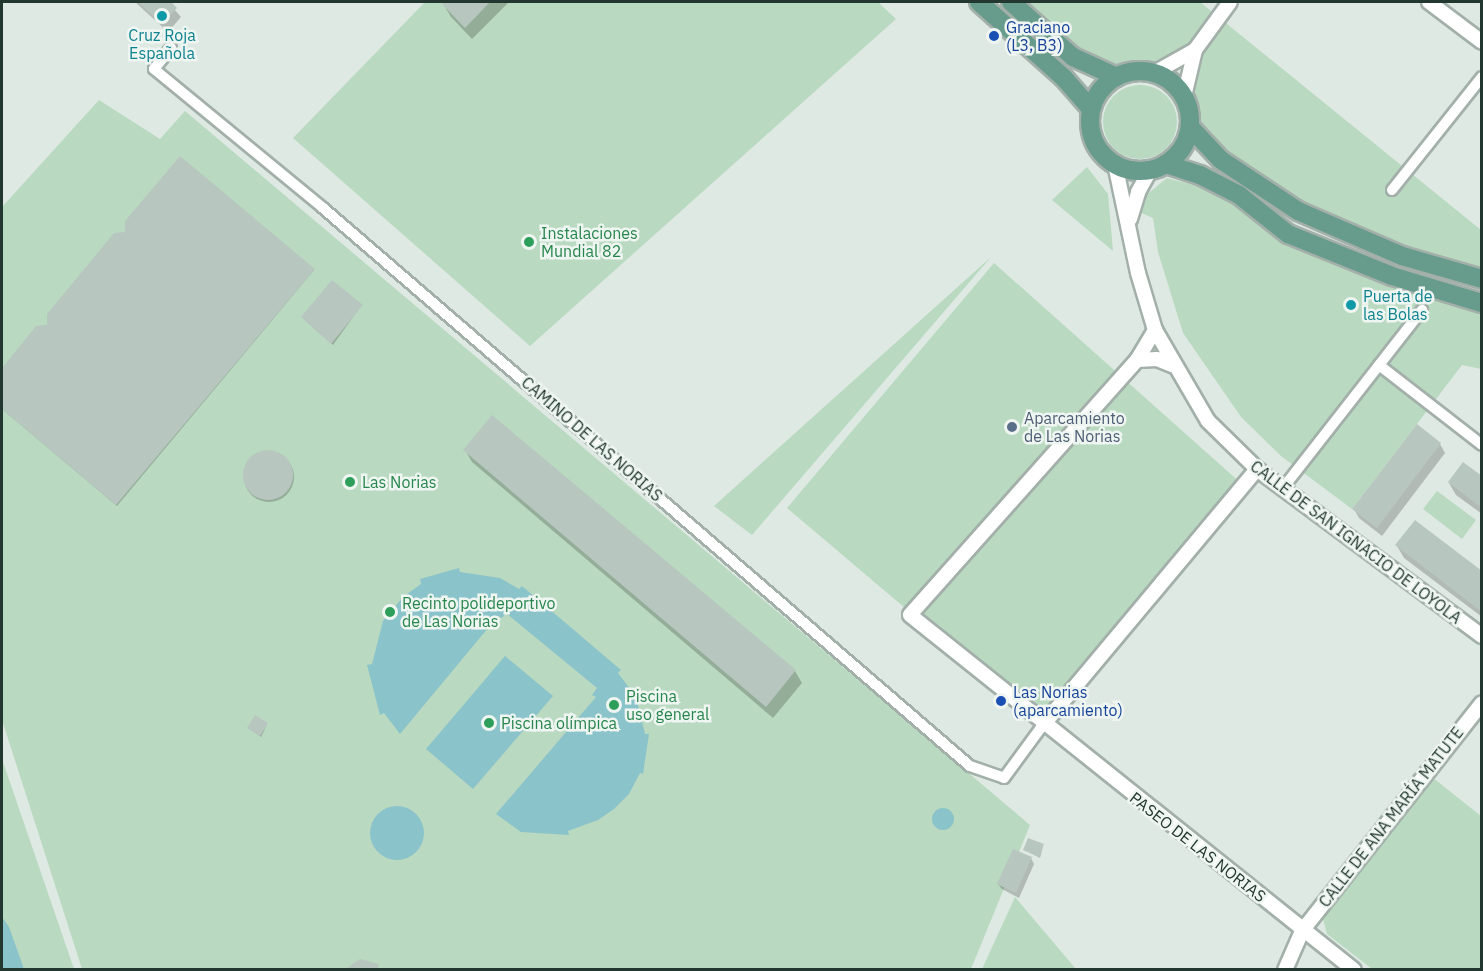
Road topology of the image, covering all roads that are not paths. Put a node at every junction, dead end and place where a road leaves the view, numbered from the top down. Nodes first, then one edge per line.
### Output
1 (979, 2) edge
2 (1011, 2) edge
3 (1230, 2) edge
4 (1429, 2) edge
5 (1482, 42) edge
6 (171, 48) dead end
7 (1195, 50) junction
8 (1155, 73) junction
9 (1117, 76) junction
10 (1482, 77) edge
11 (1184, 97) junction
12 (1091, 109) junction
13 (1190, 128) junction
14 (1115, 164) junction
15 (1158, 167) junction
16 (1392, 190) dead end
17 (1130, 221) junction
18 (1482, 279) edge
19 (1482, 303) edge
20 (1422, 310) dead end
21 (1155, 330) junction
22 (1137, 360) junction
23 (1172, 365) junction
24 (1379, 365) junction
25 (1482, 445) edge
26 (1257, 470) junction
27 (1283, 488) junction
28 (1482, 636) edge
29 (1482, 703) edge
30 (1043, 725) junction
31 (1302, 931) junction
32 (1285, 969) edge
33 (1354, 969) edge

1 - 12 main road
2 - 9 main road
3 - 7 street
4 - 5 street
6 - 30 street, CAMINO DE LAS NORIAS
7 - 8 street
7 - 11 street
8 - 9 main road
8 - 11 main road
9 - 12 main road
10 - 16 street
11 - 13 main road
12 - 14 main road
13 - 15 main road
13 - 18 main road
14 - 15 main road
14 - 17 street, CALLE DE SAN IGNACIO DE LOYOLA
15 - 17 street, CALLE DE SAN IGNACIO DE LOYOLA
15 - 19 main road
17 - 21 street, CALLE DE SAN IGNACIO DE LOYOLA
20 - 24 street
21 - 22 street
21 - 23 street, CALLE DE SAN IGNACIO DE LOYOLA
22 - 23 street
22 - 30 street, PASEO DE LAS NORIAS
23 - 26 street, CALLE DE SAN IGNACIO DE LOYOLA
24 - 25 street
24 - 27 street
26 - 27 street, CALLE DE SAN IGNACIO DE LOYOLA
26 - 30 street
27 - 28 street, CALLE DE SAN IGNACIO DE LOYOLA
29 - 31 street, CALLE DE ANA MARÍA MATUTE
30 - 31 street, PASEO DE LAS NORIAS
31 - 32 street, CALLE DE ANA MARÍA MATUTE
31 - 33 street, PASEO DE LAS NORIAS

